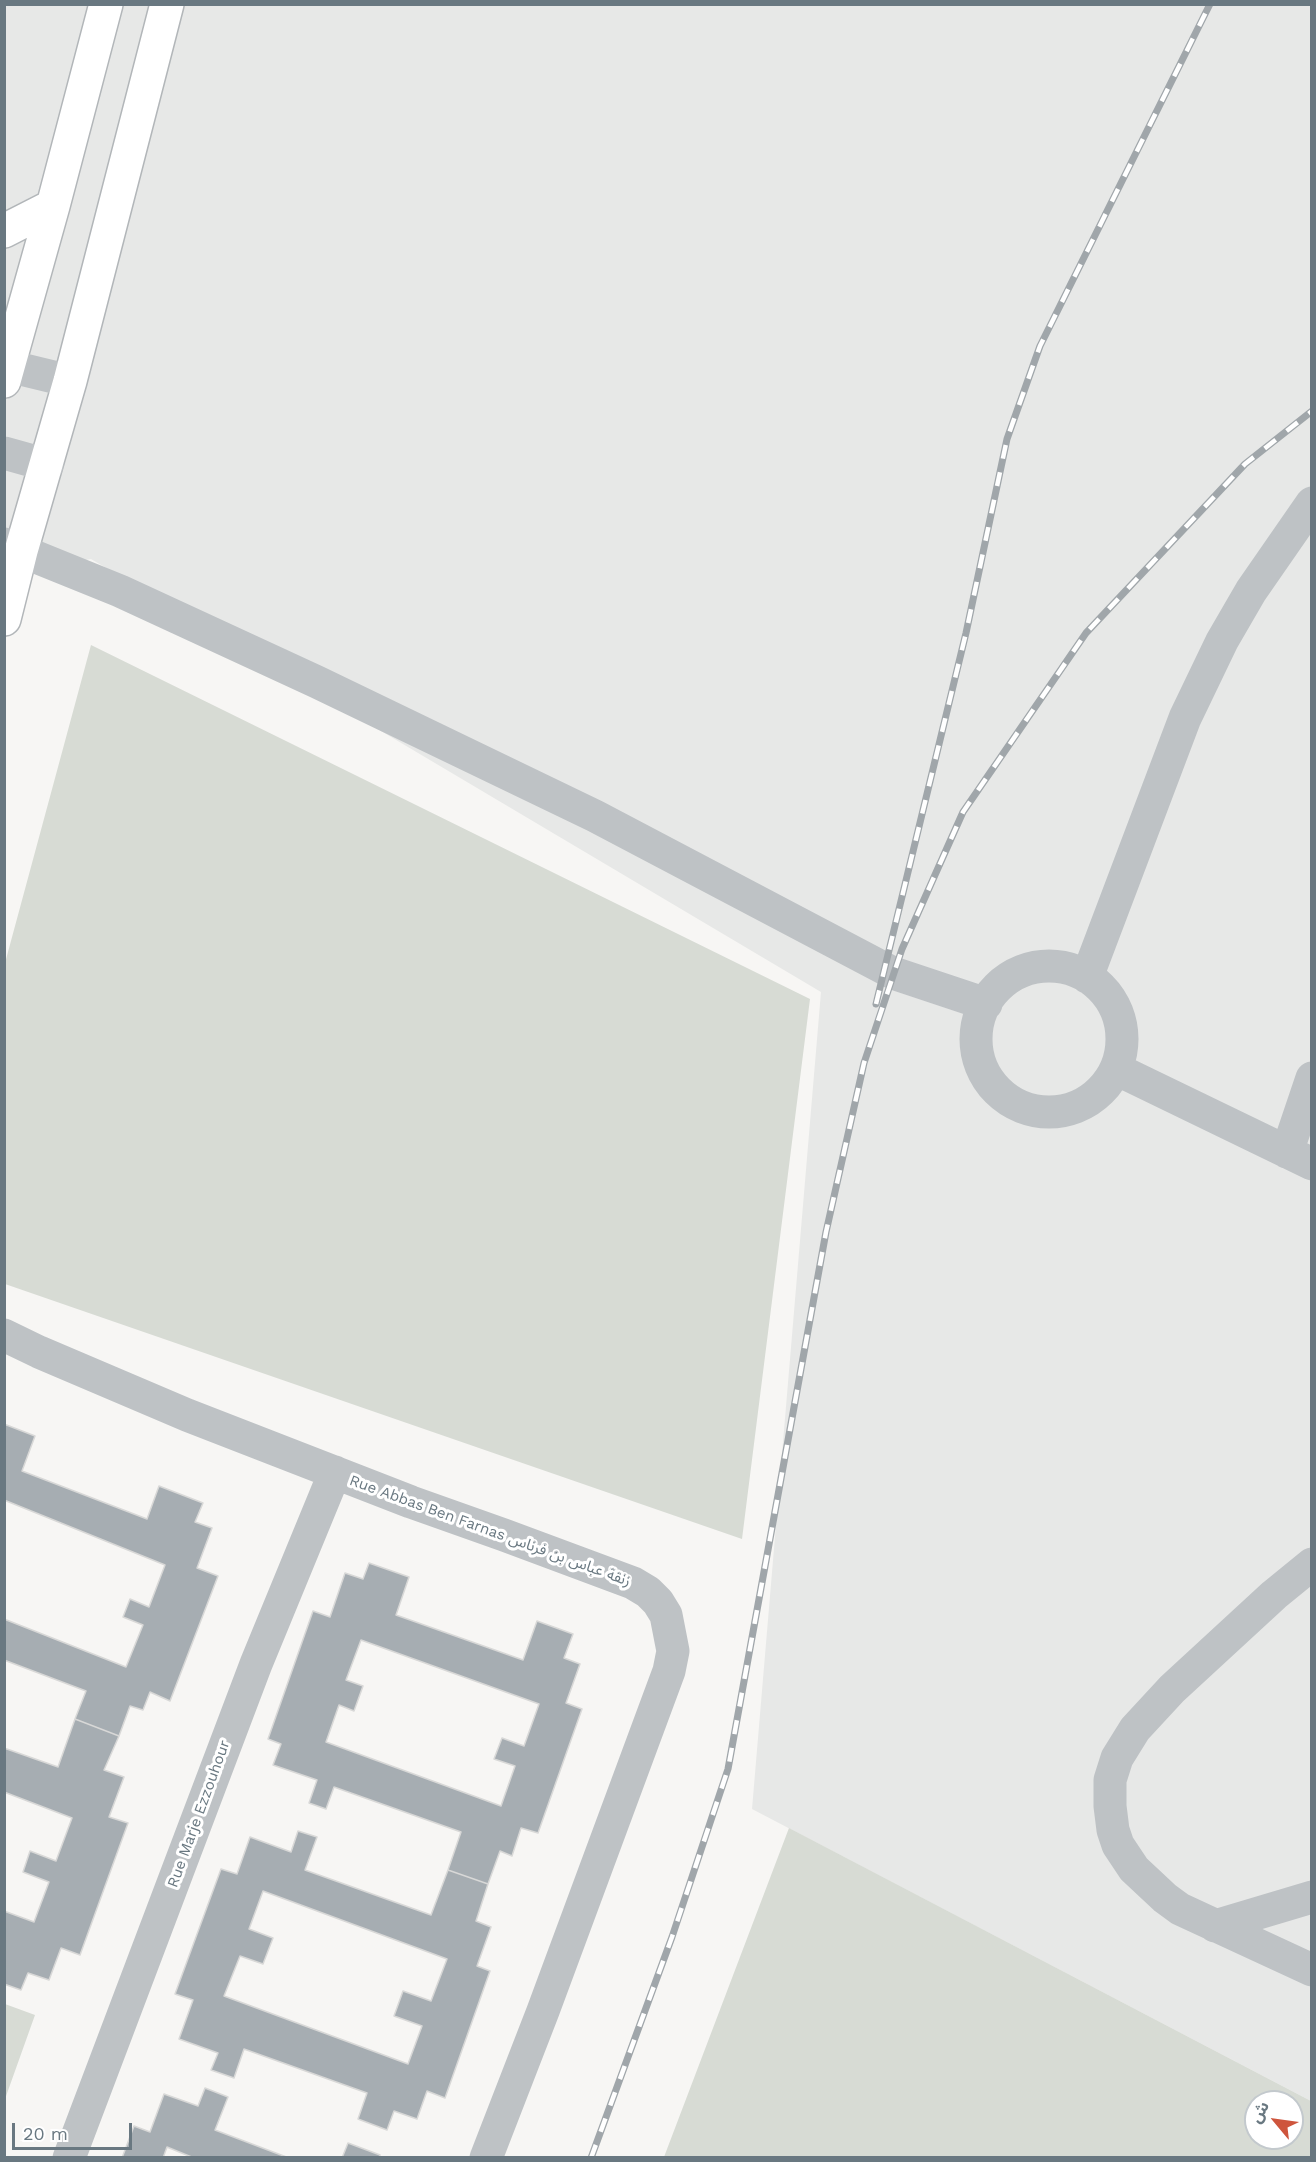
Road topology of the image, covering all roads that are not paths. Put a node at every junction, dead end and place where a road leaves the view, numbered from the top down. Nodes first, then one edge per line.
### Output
1 (106, 4) edge
2 (167, 4) edge
3 (53, 206) junction
4 (4, 231) edge
5 (6, 371) edge
6 (70, 381) junction
7 (4, 453) edge
8 (47, 465) junction
9 (1311, 503) edge
10 (13, 548) edge
11 (4, 619) edge
12 (1087, 977) junction
13 (986, 1004) junction
14 (1116, 1069) junction
15 (1311, 1078) edge
16 (1299, 1158) edge
17 (4, 1335) edge
18 (334, 1472) junction
19 (1311, 1564) edge
20 (1311, 1898) edge
21 (1215, 1926) junction
22 (1311, 1970) edge
23 (69, 2157) edge
24 (486, 2157) edge

1 - 3 main road
2 - 6 main road
3 - 4 main road
3 - 5 main road
5 - 6 street
6 - 8 main road
7 - 8 street
8 - 10 main road
9 - 12 street
10 - 11 main road
10 - 13 street
12 - 13 street
12 - 14 street
13 - 14 street
14 - 16 street
15 - 16 street
17 - 18 street, Rue Abbas Ben Farnas زنقة عباس بن فرناس
18 - 23 street, Rue Marje Ezzouhour
18 - 24 street, Rue Abbas Ben Farnas زنقة عباس بن فرناس
19 - 21 street
20 - 21 street
21 - 22 street

